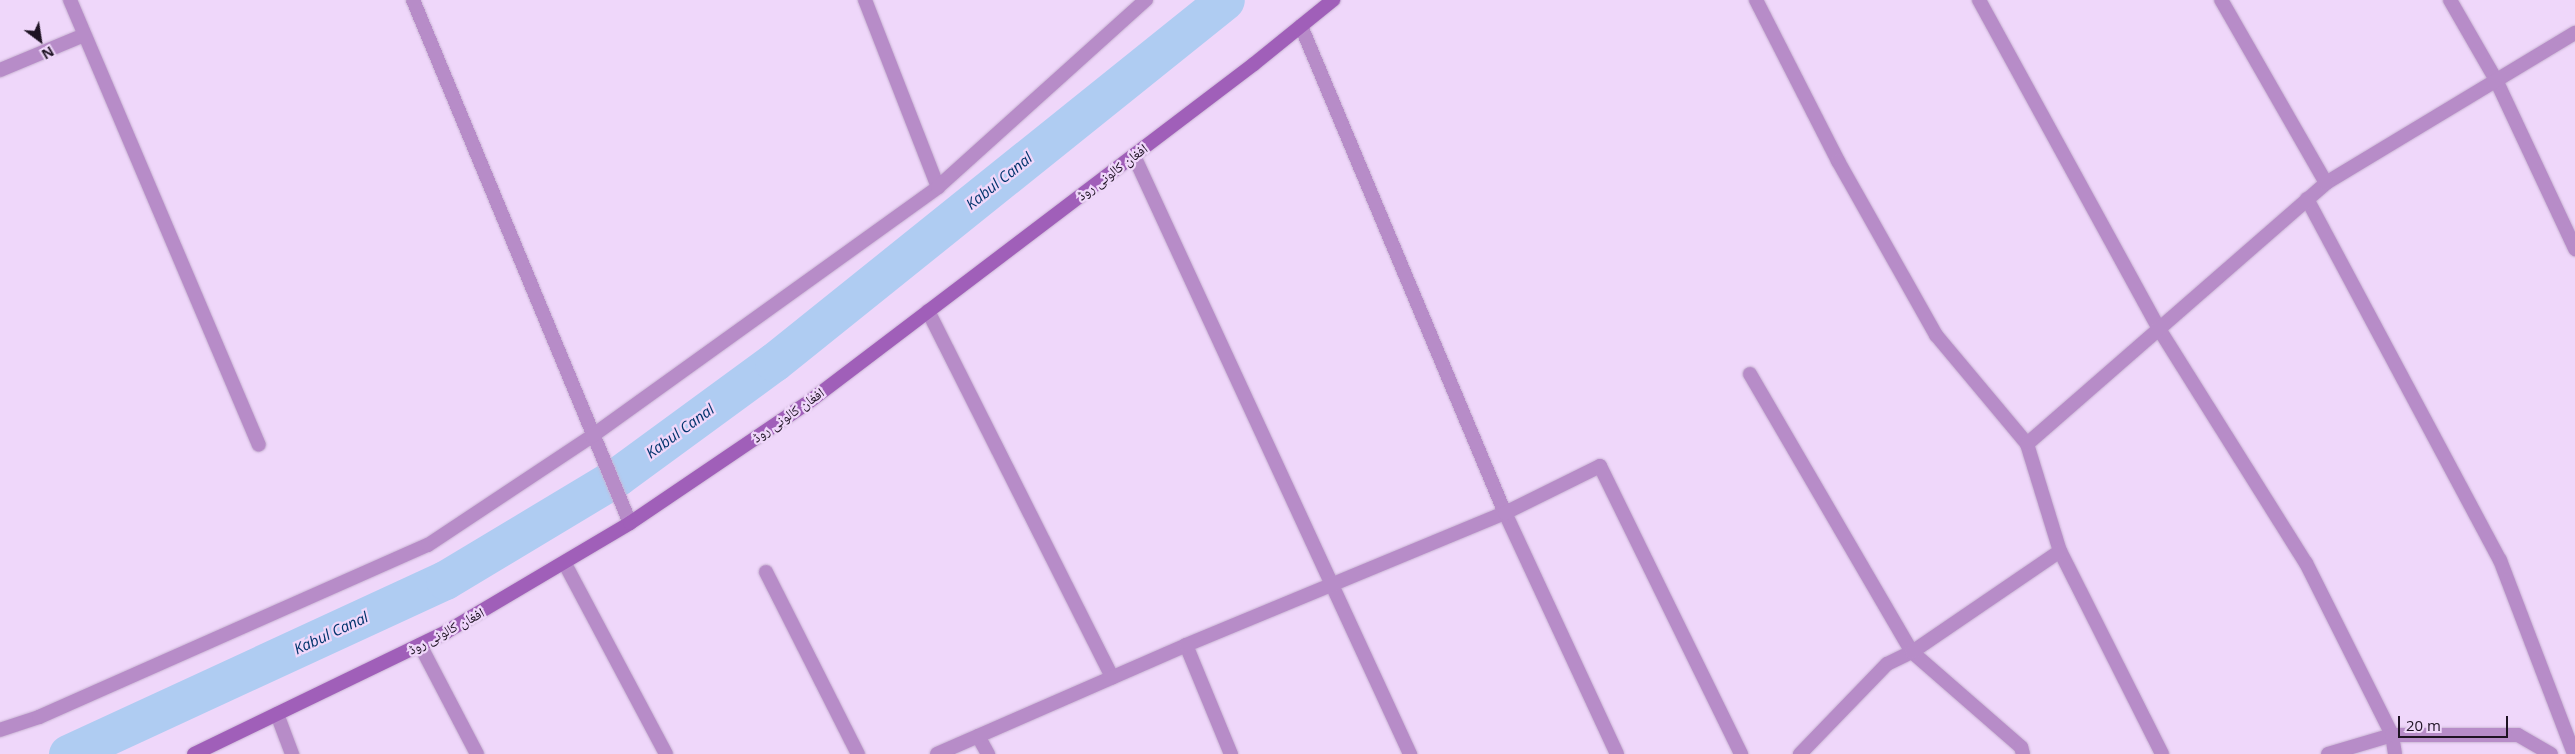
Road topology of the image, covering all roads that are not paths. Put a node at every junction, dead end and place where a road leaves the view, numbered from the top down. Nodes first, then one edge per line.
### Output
1 (70, 0) edge
2 (413, 0) edge
3 (865, 0) edge
4 (1146, 0) edge
5 (1333, 0) edge
6 (1756, 0) edge
7 (1979, 0) edge
8 (2221, 0) edge
9 (2450, 0) edge
10 (1301, 26) junction
11 (2575, 33) edge
12 (84, 35) junction
13 (0, 70) edge
14 (2496, 80) junction
15 (1134, 156) junction
16 (2326, 183) junction
17 (938, 187) junction
18 (2307, 199) junction
19 (2575, 249) edge
20 (928, 311) junction
21 (2159, 329) junction
22 (1750, 374) dead end
23 (594, 441) junction
24 (2027, 444) junction
25 (259, 445) dead end
26 (1505, 512) junction
27 (630, 523) junction
28 (2060, 551) junction
29 (565, 564) junction
30 (766, 572) dead end
31 (1332, 585) junction
32 (420, 645) junction
33 (1186, 645) junction
34 (1912, 652) junction
35 (1112, 677) junction
36 (276, 714) junction
37 (0, 730) edge
38 (2392, 735) junction
39 (978, 736) junction
40 (194, 754) edge
41 (292, 754) edge
42 (476, 754) edge
43 (666, 754) edge
44 (858, 754) edge
45 (937, 754) edge
46 (988, 754) edge
47 (1231, 754) edge
48 (1410, 754) edge
49 (1617, 754) edge
50 (1741, 754) edge
51 (1800, 754) edge
52 (2023, 754) edge
53 (2162, 754) edge
54 (2328, 754) edge
55 (2395, 754) edge
56 (2551, 754) edge
57 (2574, 754) edge

1 - 12 street
2 - 23 street
3 - 17 street
4 - 17 street
5 - 10 main road, افغان کالونی روڈ
6 - 24 street
7 - 21 street
8 - 16 street
9 - 14 street
10 - 15 main road, افغان کالونی روڈ
10 - 26 street
11 - 14 street
12 - 13 street
12 - 25 street
14 - 16 street
14 - 19 street
15 - 20 main road, افغان کالونی روڈ
15 - 31 street
16 - 18 street
17 - 23 street
18 - 21 street
18 - 57 street
20 - 27 main road, افغان کالونی روڈ
20 - 35 street
21 - 24 street
21 - 38 street
22 - 34 street
23 - 27 street
23 - 37 street
24 - 28 street
26 - 31 street
26 - 49 street
26 - 50 street
27 - 29 main road, افغان کالونی روڈ
28 - 34 street
28 - 53 street
29 - 32 main road, افغان کالونی روڈ
29 - 43 street
30 - 44 street
31 - 33 street
31 - 48 street
32 - 36 main road, افغان کالونی روڈ
32 - 42 street
33 - 35 street
33 - 47 street
34 - 51 street
34 - 52 street
35 - 39 street
36 - 40 main road, افغان کالونی روڈ
36 - 41 street
38 - 54 street
38 - 55 street
38 - 56 street
39 - 45 street
39 - 46 street

